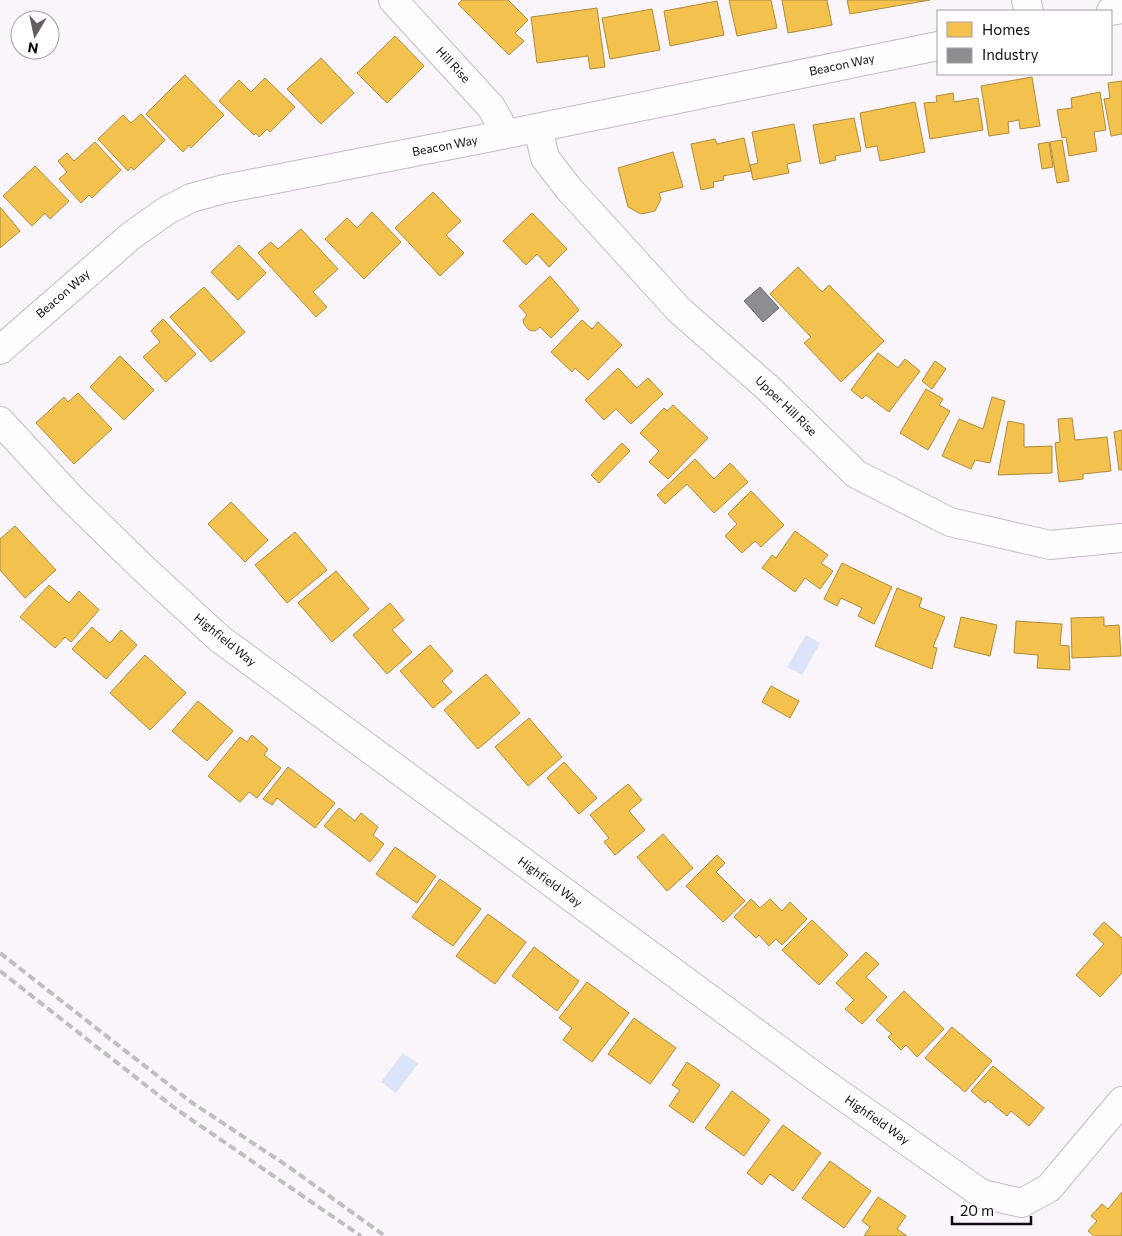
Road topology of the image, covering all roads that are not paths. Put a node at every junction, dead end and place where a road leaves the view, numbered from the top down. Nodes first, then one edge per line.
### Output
1 (393, 0) edge
2 (937, 46) edge
3 (538, 128) junction
4 (502, 135) junction
5 (0, 350) edge
6 (0, 421) edge
7 (1122, 538) edge
8 (1122, 1101) edge

1 - 4 street, Hill Rise
2 - 3 street, Beacon Way
3 - 4 street, Beacon Way
3 - 7 street, Upper Hill Rise
4 - 5 street, Beacon Way
6 - 8 street, Highfield Way

